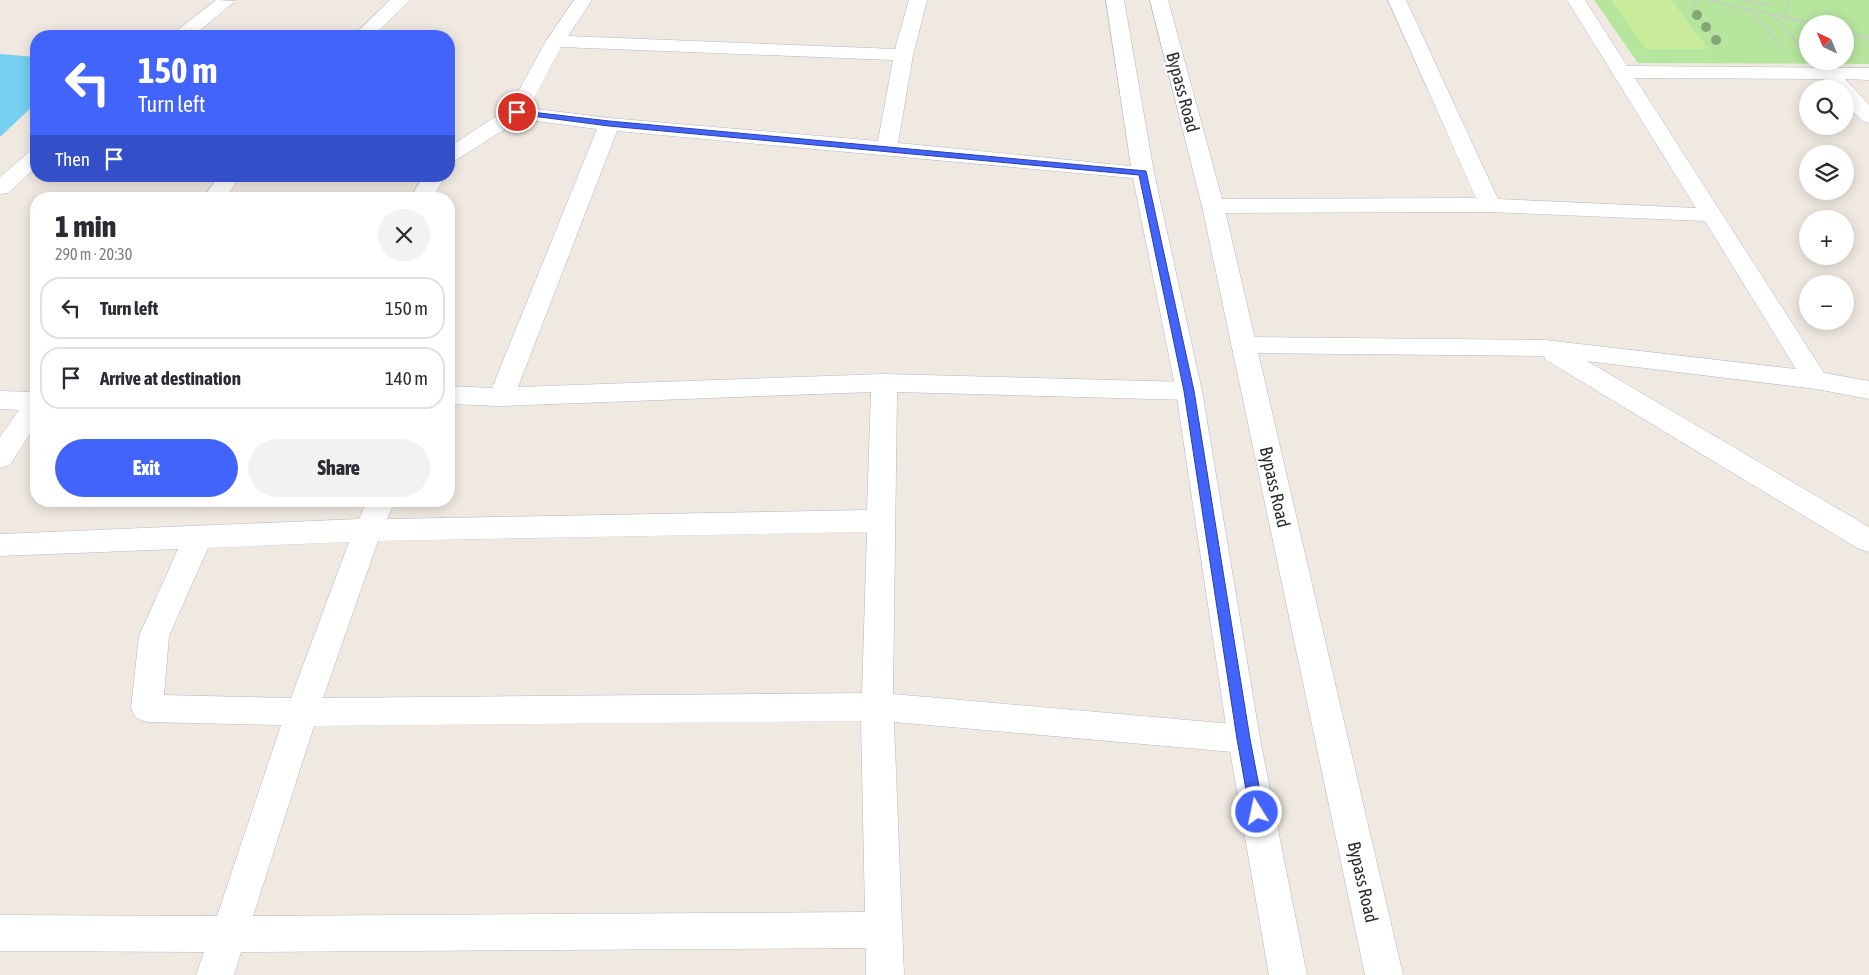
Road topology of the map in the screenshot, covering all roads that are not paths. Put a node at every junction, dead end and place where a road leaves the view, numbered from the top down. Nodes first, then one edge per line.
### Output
1 (206, 0) edge
2 (402, 0) edge
3 (583, 0) edge
4 (918, 0) edge
5 (1115, 0) edge
6 (1159, 0) edge
7 (1397, 0) edge
8 (1576, 0) edge
9 (226, 1) edge
10 (190, 30) edge
11 (369, 30) edge
12 (556, 41) junction
13 (903, 55) junction
14 (1622, 72) junction
15 (1829, 73) junction
16 (1869, 74) edge
17 (1835, 80) edge
18 (1854, 101) edge
19 (517, 112) junction
20 (1869, 117) edge
21 (609, 124) junction
22 (887, 148) junction
23 (455, 152) edge
24 (30, 161) edge
25 (1143, 173) junction
26 (0, 188) edge
27 (1490, 205) junction
28 (1213, 206) junction
29 (1711, 215) junction
30 (1243, 345) junction
31 (1546, 348) junction
32 (1816, 380) junction
33 (884, 383) junction
34 (1869, 390) edge
35 (1189, 391) junction
36 (455, 396) edge
37 (501, 397) junction
38 (0, 400) edge
39 (30, 402) edge
40 (30, 411) edge
41 (0, 458) edge
42 (378, 507) edge
43 (881, 521) junction
44 (368, 530) junction
45 (198, 537) junction
46 (1869, 541) edge
47 (0, 545) edge
48 (877, 707) junction
49 (302, 712) junction
50 (1244, 739) junction
51 (884, 930) junction
52 (0, 933) edge
53 (228, 934) junction
54 (215, 975) edge
55 (885, 975) edge
56 (1288, 975) edge
57 (1384, 975) edge

1 - 9 street
2 - 11 street
3 - 12 street
4 - 13 street
5 - 25 street
6 - 28 street, Bypass Road
7 - 27 street
8 - 14 street
9 - 10 street
12 - 13 street
12 - 19 street
13 - 22 street
14 - 15 street
14 - 29 street
15 - 16 street
15 - 17 street
18 - 20 street
19 - 21 street
19 - 23 street
21 - 22 street
21 - 37 street
22 - 25 street
24 - 26 street
25 - 35 street
27 - 28 street
27 - 29 street
28 - 30 street, Bypass Road
29 - 32 street
30 - 31 street
30 - 57 street, Bypass Road
31 - 32 street
31 - 46 street
32 - 34 street
33 - 35 street
33 - 37 street
33 - 43 street
35 - 50 street
36 - 37 street
38 - 39 street
40 - 41 street
42 - 44 street
43 - 44 street
43 - 48 street
44 - 45 street
44 - 49 street
45 - 47 street
45 - 49 street
48 - 49 street
48 - 50 street
48 - 51 street
49 - 53 street
50 - 56 street
51 - 53 street
51 - 55 street
52 - 53 street
53 - 54 street

